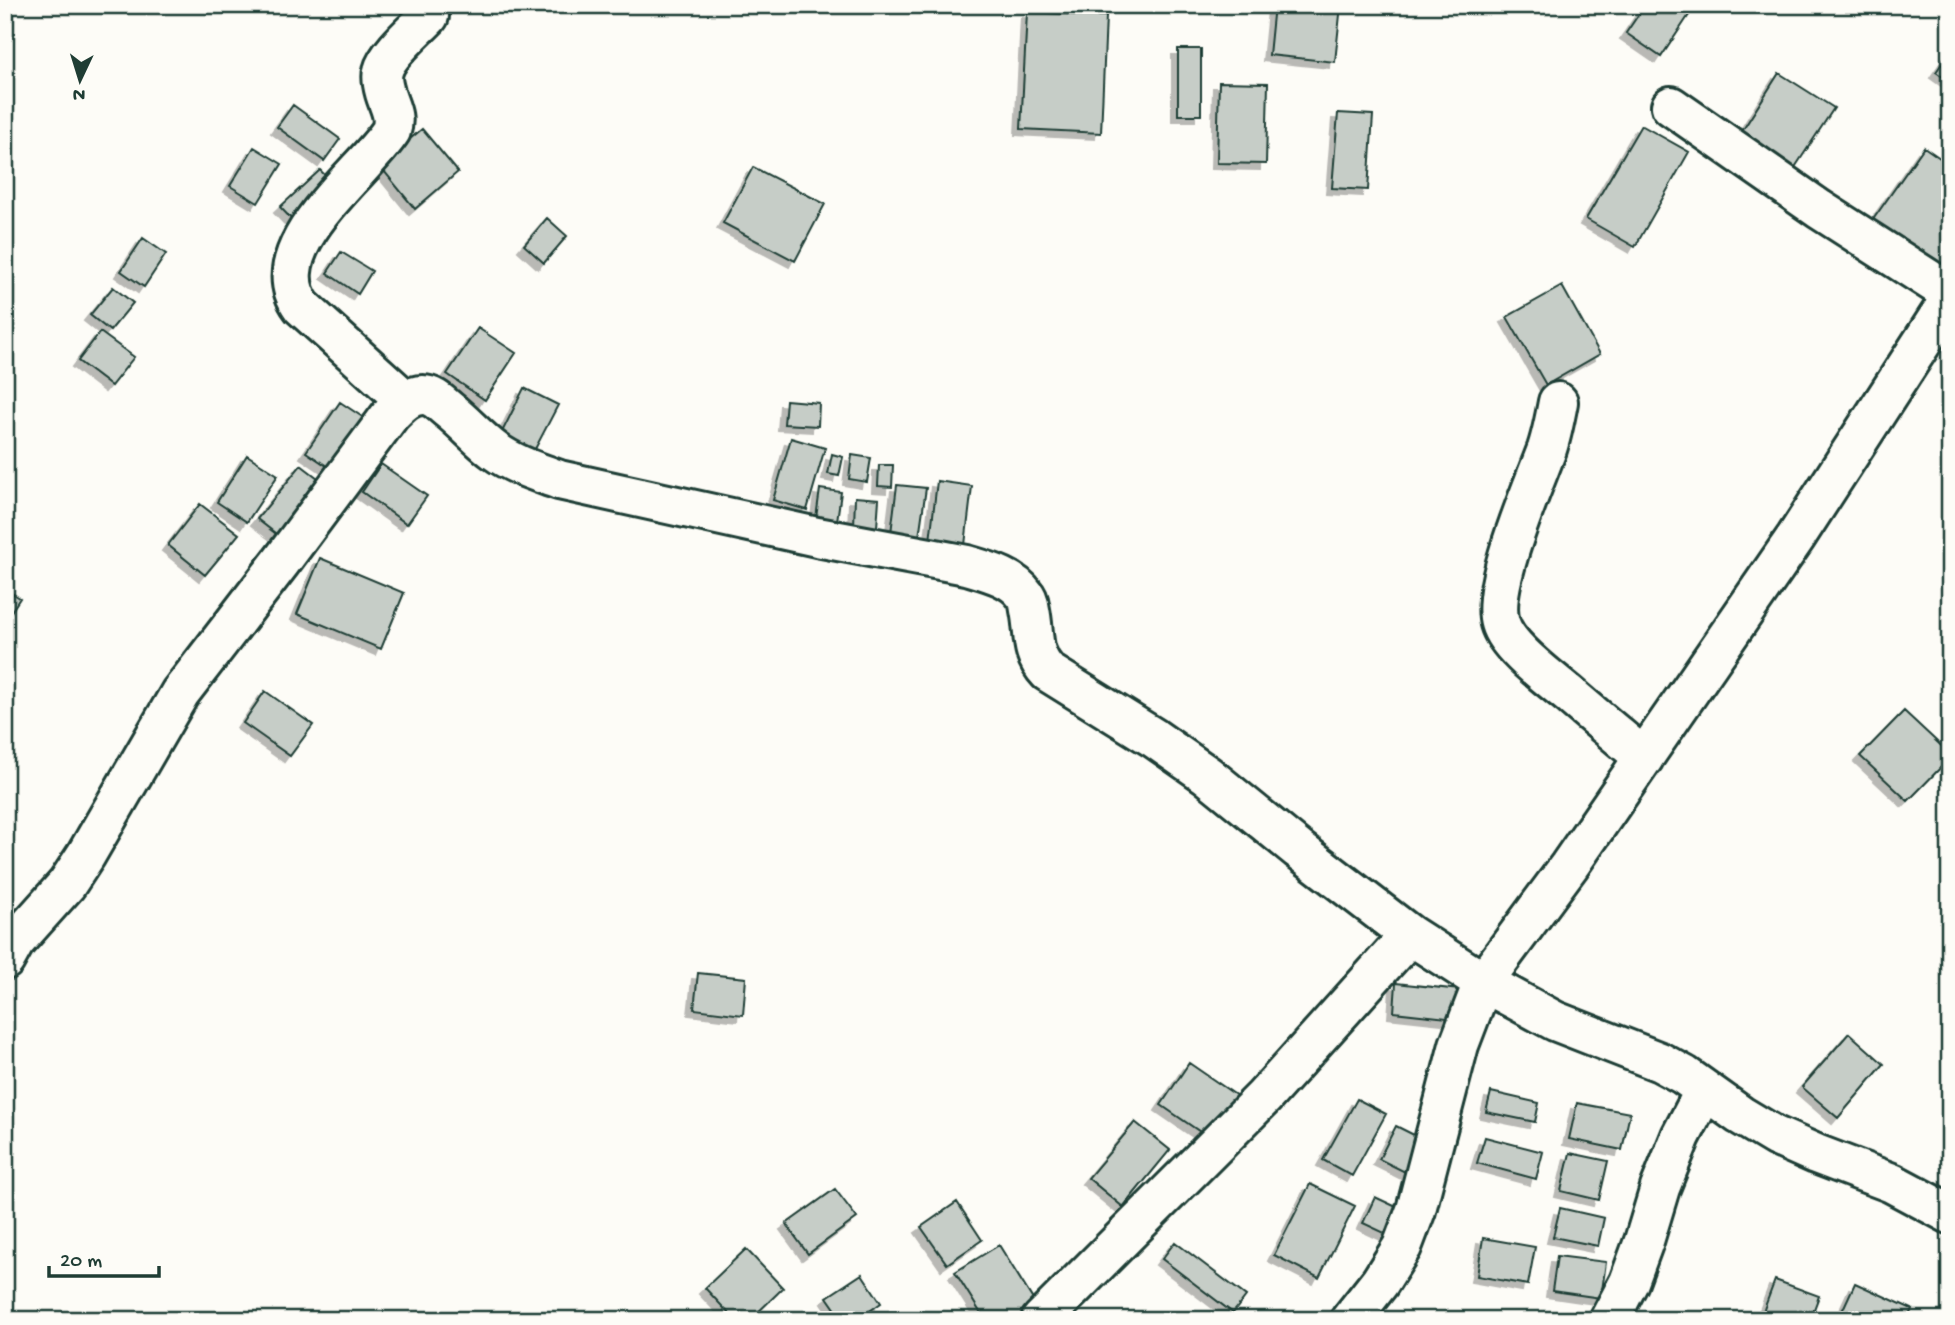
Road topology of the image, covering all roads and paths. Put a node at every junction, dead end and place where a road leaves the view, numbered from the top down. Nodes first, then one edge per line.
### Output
1 (429, 16) dead end
2 (1671, 106) dead end
3 (1950, 293) edge
4 (1950, 299) edge
5 (405, 400) junction
6 (1558, 402) dead end
7 (1644, 758) junction
8 (1410, 935) junction
9 (5, 960) edge
10 (1483, 982) junction
11 (1705, 1090) junction
12 (1950, 1214) edge
13 (1041, 1320) edge
14 (1350, 1320) edge
15 (1609, 1320) edge

1 - 5 street
2 - 3 street
4 - 7 street
5 - 8 street
5 - 9 street
6 - 7 street
7 - 10 street
8 - 10 street
8 - 13 street
10 - 11 street
10 - 14 street
11 - 12 street
11 - 15 street

